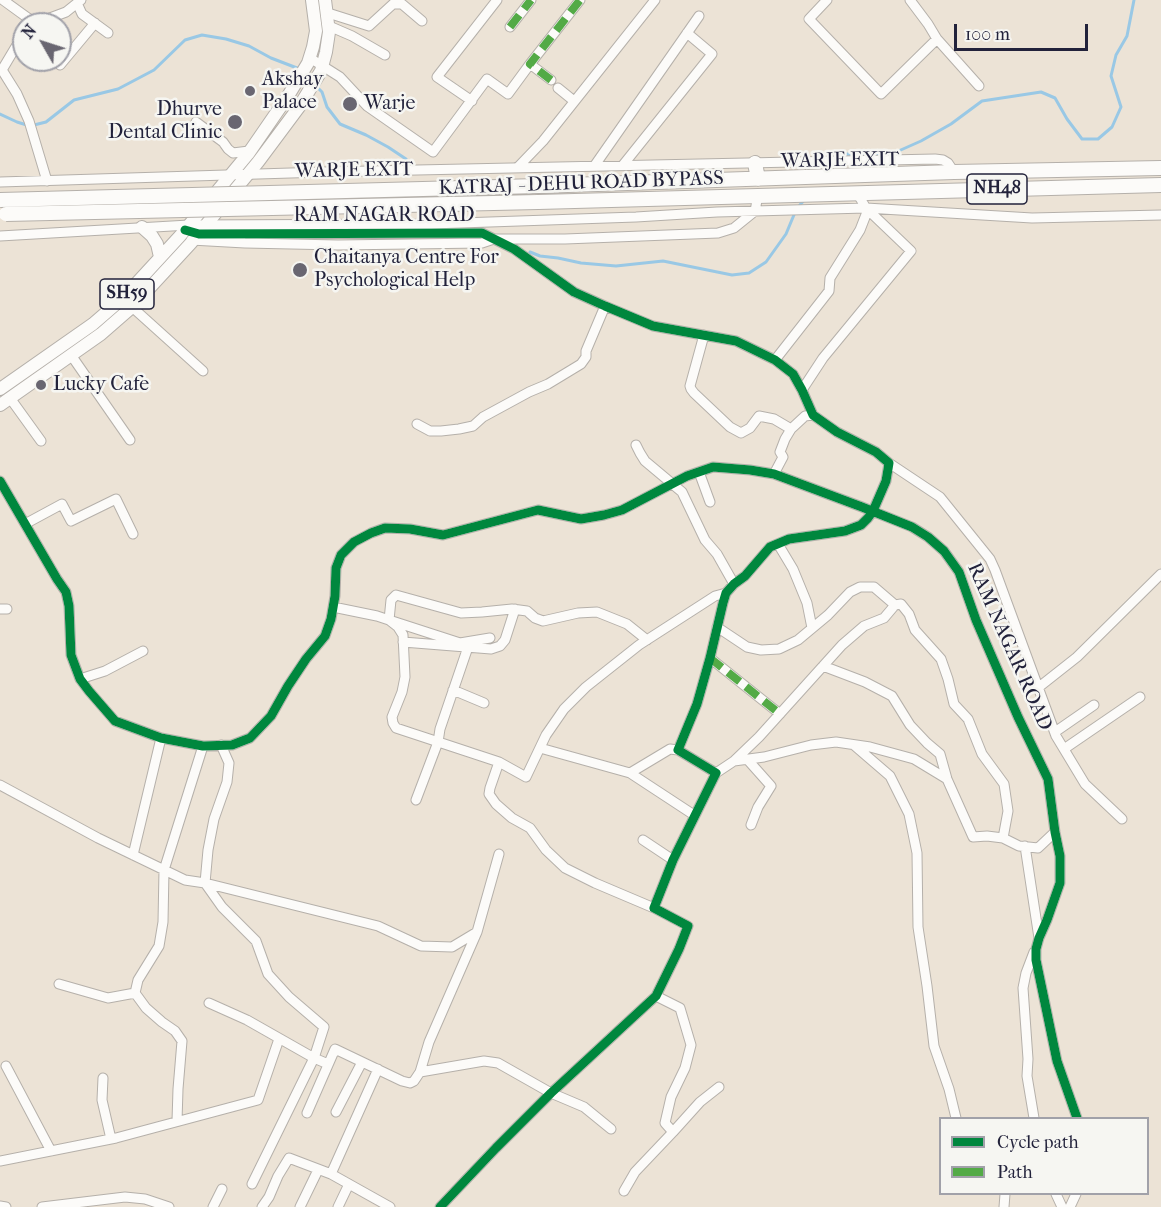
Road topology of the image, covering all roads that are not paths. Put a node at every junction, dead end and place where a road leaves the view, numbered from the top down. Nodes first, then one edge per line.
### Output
1 (3, 0) edge
2 (312, 0) edge
3 (326, 0) edge
4 (497, 0) edge
5 (531, 0) edge
6 (580, 0) edge
7 (655, 0) edge
8 (827, 0) edge
9 (910, 0) edge
10 (79, 2) edge
11 (18, 12) edge
12 (66, 12) edge
13 (699, 16) dead end
14 (328, 19) junction
15 (422, 21) dead end
16 (95, 23) junction
17 (510, 27) dead end
18 (108, 33) dead end
19 (687, 33) junction
20 (937, 39) junction
21 (72, 51) edge
22 (12, 52) edge
23 (385, 55) dead end
24 (309, 60) junction
25 (530, 64) junction
26 (322, 68) junction
27 (1, 69) edge
28 (551, 80) dead end
29 (979, 86) dead end
30 (558, 88) dead end
31 (472, 101) junction
32 (574, 101) junction
33 (196, 122) dead end
34 (249, 153) junction
35 (755, 163) junction
36 (595, 165) junction
37 (623, 165) junction
38 (518, 167) junction
39 (1161, 168) edge
40 (954, 172) junction
41 (248, 174) junction
42 (231, 175) junction
43 (758, 179) junction
44 (47, 180) junction
45 (0, 182) edge
46 (1161, 185) edge
47 (857, 193) junction
48 (758, 195) junction
49 (0, 200) edge
50 (866, 208) junction
51 (755, 211) junction
52 (3, 214) edge
53 (1161, 215) edge
54 (142, 226) junction
55 (185, 230) junction
56 (199, 233) junction
57 (0, 236) edge
58 (494, 238) junction
59 (160, 257) junction
60 (605, 306) junction
61 (132, 307) junction
62 (704, 335) junction
63 (71, 355) junction
64 (775, 360) junction
65 (203, 371) dead end
66 (0, 388) edge
67 (802, 390) junction
68 (5, 401) edge
69 (813, 415) junction
70 (417, 424) dead end
71 (791, 429) junction
72 (129, 440) dead end
73 (41, 441) dead end
74 (636, 445) dead end
75 (889, 463) junction
76 (699, 472) junction
77 (774, 474) junction
78 (0, 481) edge
79 (671, 484) junction
80 (710, 502) dead end
81 (873, 512) junction
82 (25, 524) junction
83 (133, 534) dead end
84 (778, 543) junction
85 (1161, 574) edge
86 (734, 584) junction
87 (726, 593) junction
88 (895, 605) junction
89 (333, 607) junction
90 (515, 609) junction
91 (389, 620) junction
92 (717, 627) junction
93 (813, 628) junction
94 (490, 638) dead end
95 (647, 640) junction
96 (404, 642) junction
97 (468, 647) junction
98 (143, 651) dead end
99 (710, 658) junction
100 (823, 666) junction
101 (80, 679) junction
102 (1039, 687) junction
103 (453, 690) junction
104 (1140, 697) dead end
105 (484, 704) dead end
106 (1094, 705) dead end
107 (780, 714) junction
108 (1055, 732) junction
109 (161, 738) junction
110 (438, 742) junction
111 (221, 745) junction
112 (854, 745) junction
113 (203, 746) junction
114 (540, 748) junction
115 (1064, 749) junction
116 (678, 750) junction
117 (747, 759) junction
118 (734, 761) junction
119 (499, 762) junction
120 (630, 773) junction
121 (716, 773) junction
122 (947, 779) junction
123 (0, 784) edge
124 (416, 800) dead end
125 (694, 815) junction
126 (1122, 819) dead end
127 (751, 825) dead end
128 (1055, 832) junction
129 (1003, 838) junction
130 (643, 840) dead end
131 (1025, 846) junction
132 (499, 854) dead end
133 (133, 855) junction
134 (673, 860) junction
135 (164, 870) junction
136 (205, 883) junction
137 (654, 908) junction
138 (477, 932) junction
139 (1039, 938) junction
140 (1036, 949) junction
141 (59, 984) dead end
142 (135, 993) junction
143 (656, 996) junction
144 (209, 1003) dead end
145 (279, 1039) junction
146 (314, 1058) junction
147 (362, 1062) junction
148 (328, 1064) junction
149 (6, 1066) dead end
150 (378, 1069) junction
151 (420, 1072) junction
152 (103, 1078) dead end
153 (718, 1087) dead end
154 (551, 1093) junction
155 (336, 1112) dead end
156 (307, 1113) dead end
157 (956, 1117) edge
158 (1034, 1117) edge
159 (1076, 1117) edge
160 (177, 1121) junction
161 (611, 1130) dead end
162 (673, 1132) junction
163 (111, 1139) junction
164 (51, 1151) junction
165 (0, 1161) edge
166 (318, 1170) junction
167 (331, 1174) junction
168 (252, 1184) dead end
169 (349, 1184) junction
170 (222, 1189) dead end
171 (624, 1191) dead end
172 (145, 1203) edge
173 (0, 1206) edge
174 (6, 1207) edge
175 (42, 1207) edge
176 (169, 1207) edge
177 (213, 1207) edge
178 (262, 1207) edge
179 (300, 1207) edge
180 (338, 1207) edge
181 (390, 1207) edge
182 (440, 1207) edge

1 - 11 street
2 - 24 main road, SH59
3 - 14 main road, SH59
4 - 31 street
5 - 17 street
6 - 25 street
7 - 32 street
8 - 20 street
9 - 20 street
10 - 12 street
10 - 16 street
13 - 19 street
14 - 15 street
14 - 23 street
14 - 26 main road, SH59
16 - 18 street
16 - 21 street
19 - 36 street
19 - 37 street
20 - 29 street
22 - 27 street
24 - 26 street
24 - 34 main road, SH59
25 - 28 street
25 - 31 street
26 - 31 street
26 - 41 main road, SH59
27 - 44 street
30 - 32 street
32 - 38 street
33 - 34 street
34 - 42 main road, SH59
35 - 37 street, WARJE EXIT
35 - 40 street, WARJE EXIT
35 - 43 highway
36 - 37 street, WARJE EXIT
36 - 38 street, WARJE EXIT
38 - 41 street, WARJE EXIT
39 - 40 highway, KATRAJ - DEHU ROAD BYPASS / NH48
40 - 43 highway, KATRAJ - DEHU ROAD BYPASS / NH48
41 - 42 street, WARJE EXIT
41 - 56 main road, SH59
42 - 44 street, WARJE EXIT
42 - 55 main road, SH59
43 - 49 highway, KATRAJ - DEHU ROAD BYPASS / NH48, bridge
44 - 45 street, WARJE EXIT
46 - 47 highway, KATRAJ - DEHU ROAD BYPASS / NH48
47 - 48 highway, KATRAJ - DEHU ROAD BYPASS / NH48
47 - 50 street
48 - 51 street
48 - 52 highway, KATRAJ - DEHU ROAD BYPASS / NH48, bridge
50 - 51 street
50 - 53 street
50 - 64 street
50 - 67 street
51 - 56 street
51 - 58 street
54 - 55 street
54 - 57 street
54 - 59 main road
55 - 56 street, RAM NAGAR ROAD
55 - 59 main road, SH59
56 - 58 street, RAM NAGAR ROAD
56 - 61 main road, SH59
58 - 60 street, RAM NAGAR ROAD
59 - 66 main road, SH59
60 - 62 street, RAM NAGAR ROAD
60 - 70 street
61 - 63 main road, SH59
61 - 65 street
62 - 64 street, RAM NAGAR ROAD
62 - 71 street
63 - 68 main road, SH59
63 - 72 street
64 - 67 street, RAM NAGAR ROAD
67 - 69 street, RAM NAGAR ROAD
68 - 73 street
69 - 71 street
69 - 75 street
71 - 77 street
74 - 79 street
75 - 81 street
75 - 102 street
76 - 77 street, RAM NAGAR ROAD
76 - 79 street, RAM NAGAR ROAD
76 - 80 street
77 - 81 street, RAM NAGAR ROAD
78 - 82 street
79 - 86 street
79 - 89 street, RAM NAGAR ROAD
81 - 84 street
81 - 128 street, RAM NAGAR ROAD
82 - 83 street
82 - 101 street
84 - 86 street
84 - 93 street
85 - 102 street
86 - 87 street
87 - 92 street
87 - 95 street
88 - 93 street
88 - 100 street
88 - 129 street
89 - 91 street
89 - 111 street, RAM NAGAR ROAD
90 - 91 street
90 - 95 street
90 - 97 street
91 - 94 street
91 - 96 street
92 - 93 street
92 - 99 street
95 - 114 street
96 - 97 street
96 - 110 street
97 - 103 street
98 - 101 street
99 - 107 street
99 - 116 street
100 - 107 street
100 - 122 street
101 - 109 street, RAM NAGAR ROAD
102 - 108 street
103 - 105 street
103 - 110 street
104 - 115 street
106 - 108 street
107 - 118 street
108 - 115 street
109 - 113 street, RAM NAGAR ROAD
109 - 133 street
110 - 119 street
110 - 124 street
111 - 113 street, RAM NAGAR ROAD
111 - 136 street
112 - 117 street
112 - 122 street
112 - 157 street
113 - 135 street
114 - 119 street
114 - 120 street
115 - 126 street
116 - 120 street
116 - 121 street
117 - 118 street
117 - 127 street
118 - 121 street
119 - 137 street
120 - 125 street
121 - 125 street
122 - 129 street
123 - 133 street
125 - 134 street
128 - 131 street
128 - 139 street, RAM NAGAR ROAD
129 - 131 street
130 - 134 street
131 - 139 street
132 - 138 street
133 - 135 street
134 - 137 street
135 - 136 street
135 - 142 street
136 - 138 street
136 - 146 street
137 - 143 street
138 - 151 street
139 - 140 street, RAM NAGAR ROAD
140 - 158 street
140 - 159 street, RAM NAGAR ROAD
141 - 142 street
142 - 160 street
143 - 154 street
143 - 162 street
144 - 145 street
145 - 146 street
145 - 160 street
146 - 148 street
146 - 168 street
147 - 148 street
147 - 150 street
147 - 155 street
148 - 156 street
149 - 164 street
150 - 151 street
150 - 167 street
151 - 154 street
152 - 163 street
153 - 162 street
154 - 161 street
154 - 182 street
160 - 163 street
162 - 171 street
163 - 164 street
164 - 165 street
166 - 167 street
166 - 178 street
166 - 179 street
167 - 169 street
169 - 180 street
169 - 181 street
170 - 177 street
172 - 175 street
172 - 176 street
173 - 174 street

